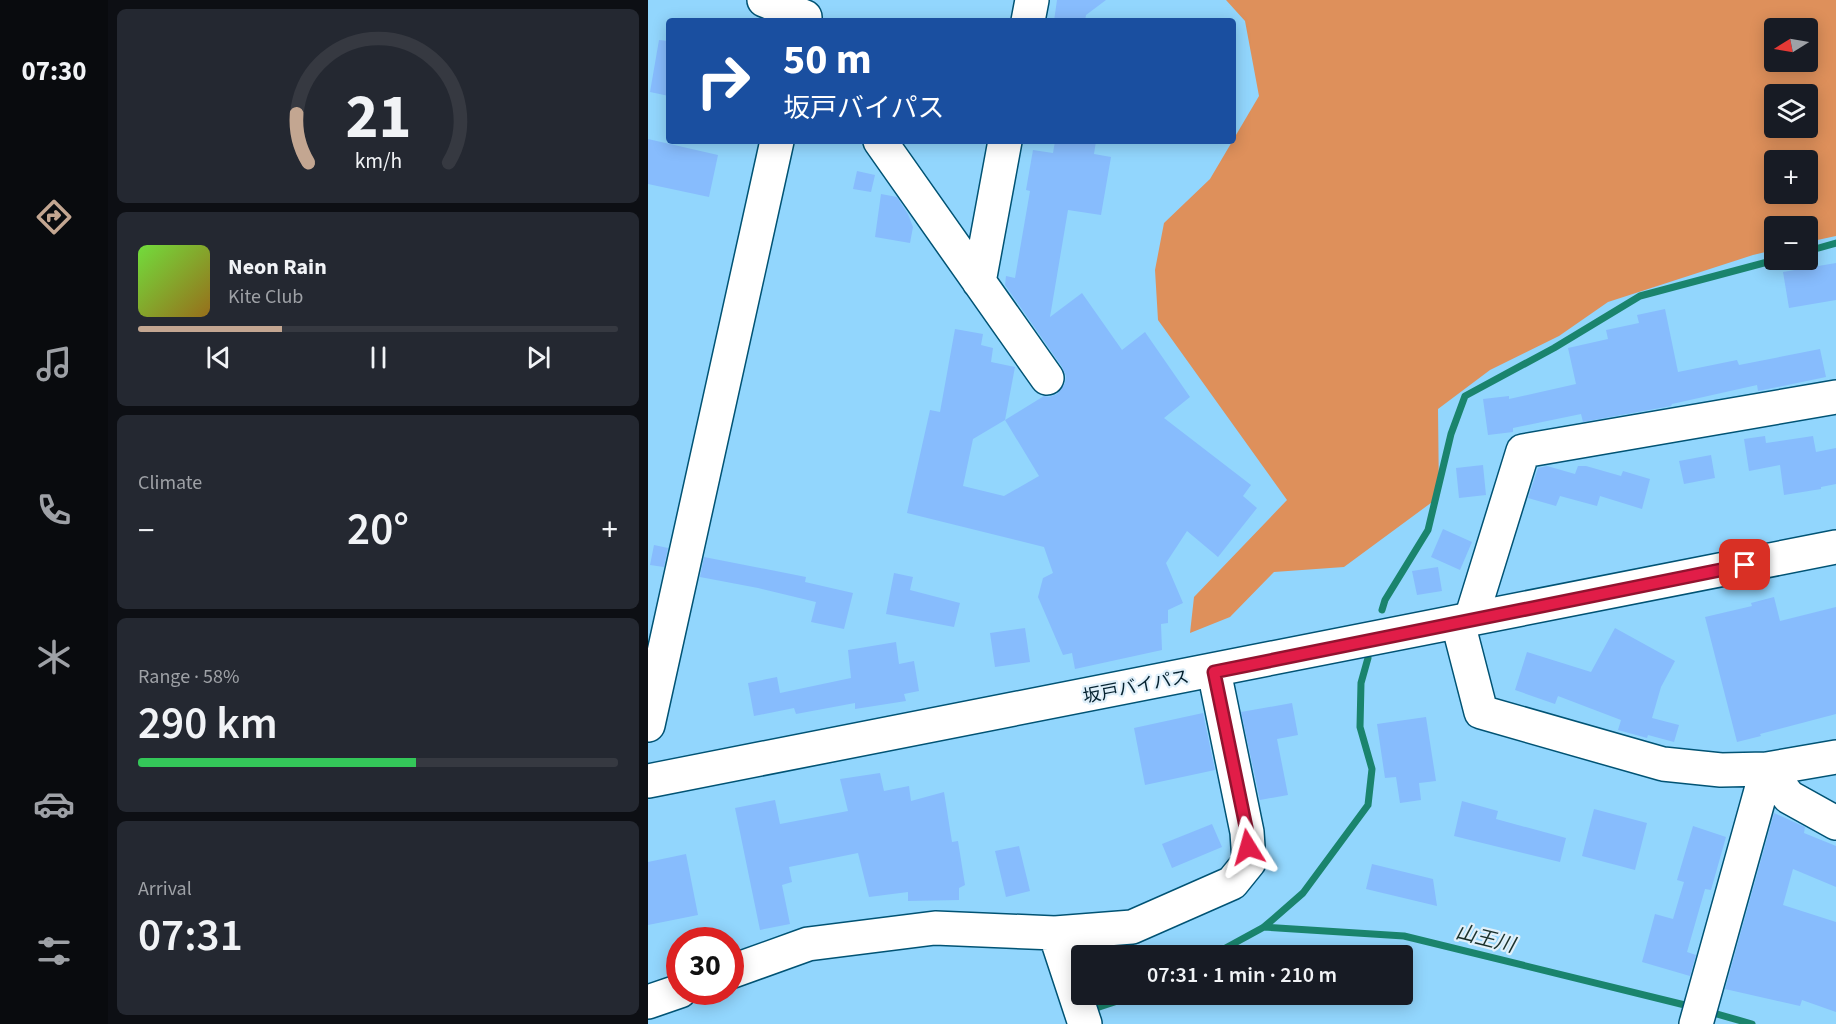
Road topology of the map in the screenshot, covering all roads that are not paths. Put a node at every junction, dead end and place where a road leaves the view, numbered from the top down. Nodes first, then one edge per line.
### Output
1 (764, 0) edge
2 (1032, 0) edge
3 (805, 18) edge
4 (1029, 18) edge
5 (776, 144) edge
6 (882, 144) edge
7 (1004, 144) edge
8 (979, 282) junction
9 (1047, 378) dead end
10 (1836, 397) edge
11 (1836, 547) edge
12 (1465, 621) junction
13 (1214, 672) junction
14 (648, 725) edge
15 (1836, 757) edge
16 (1767, 769) junction
17 (648, 782) edge
18 (1836, 823) edge
19 (1055, 933) junction
20 (744, 967) edge
21 (666, 996) edge
22 (648, 1002) edge
23 (1699, 1013) edge
24 (1085, 1024) edge

1 - 3 main road
2 - 4 main road
5 - 14 main road
6 - 8 main road
7 - 8 main road
8 - 9 main road
10 - 12 main road
11 - 12 main road, 坂戸バイパス
12 - 13 main road, 坂戸バイパス
12 - 16 main road
13 - 17 main road, 坂戸バイパス
13 - 19 main road
15 - 16 main road
16 - 18 main road
16 - 23 main road
19 - 20 main road
19 - 24 main road
21 - 22 main road

